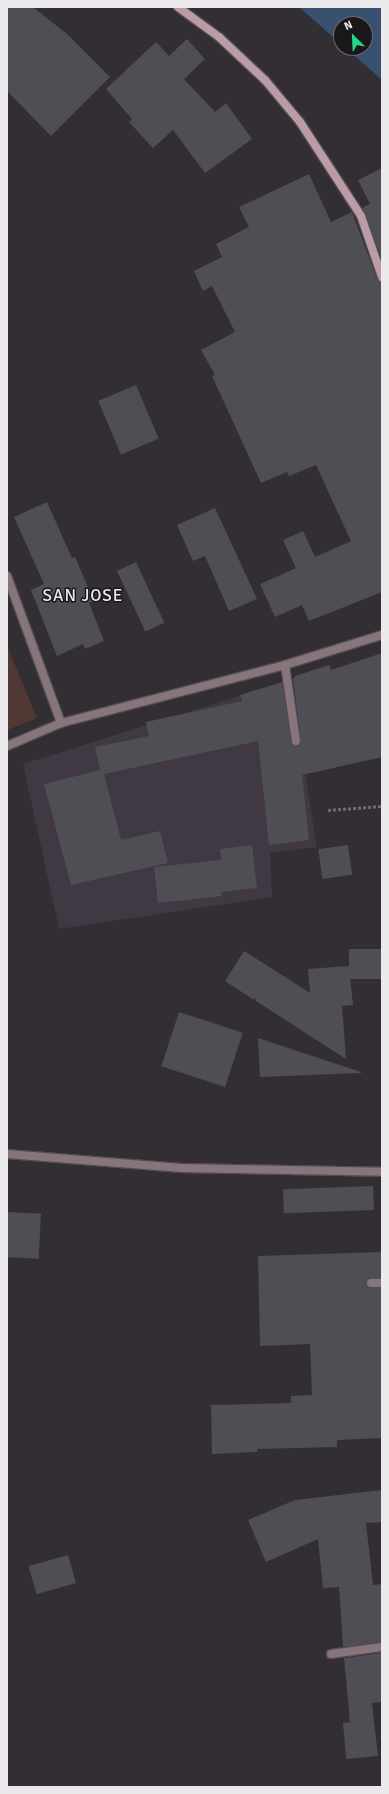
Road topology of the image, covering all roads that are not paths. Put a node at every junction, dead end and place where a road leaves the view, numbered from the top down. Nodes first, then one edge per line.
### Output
1 (178, 7) edge
2 (382, 276) edge
3 (7, 576) edge
4 (382, 634) edge
5 (285, 665) junction
6 (61, 723) junction
7 (296, 741) dead end
8 (7, 746) edge
9 (7, 1154) edge
10 (382, 1172) edge
11 (382, 1282) edge
12 (371, 1283) dead end
13 (382, 1648) edge
14 (331, 1654) dead end

1 - 2 main road
3 - 6 street
4 - 5 street
5 - 6 street
5 - 7 street
6 - 8 street
9 - 10 street
11 - 12 street
13 - 14 street

